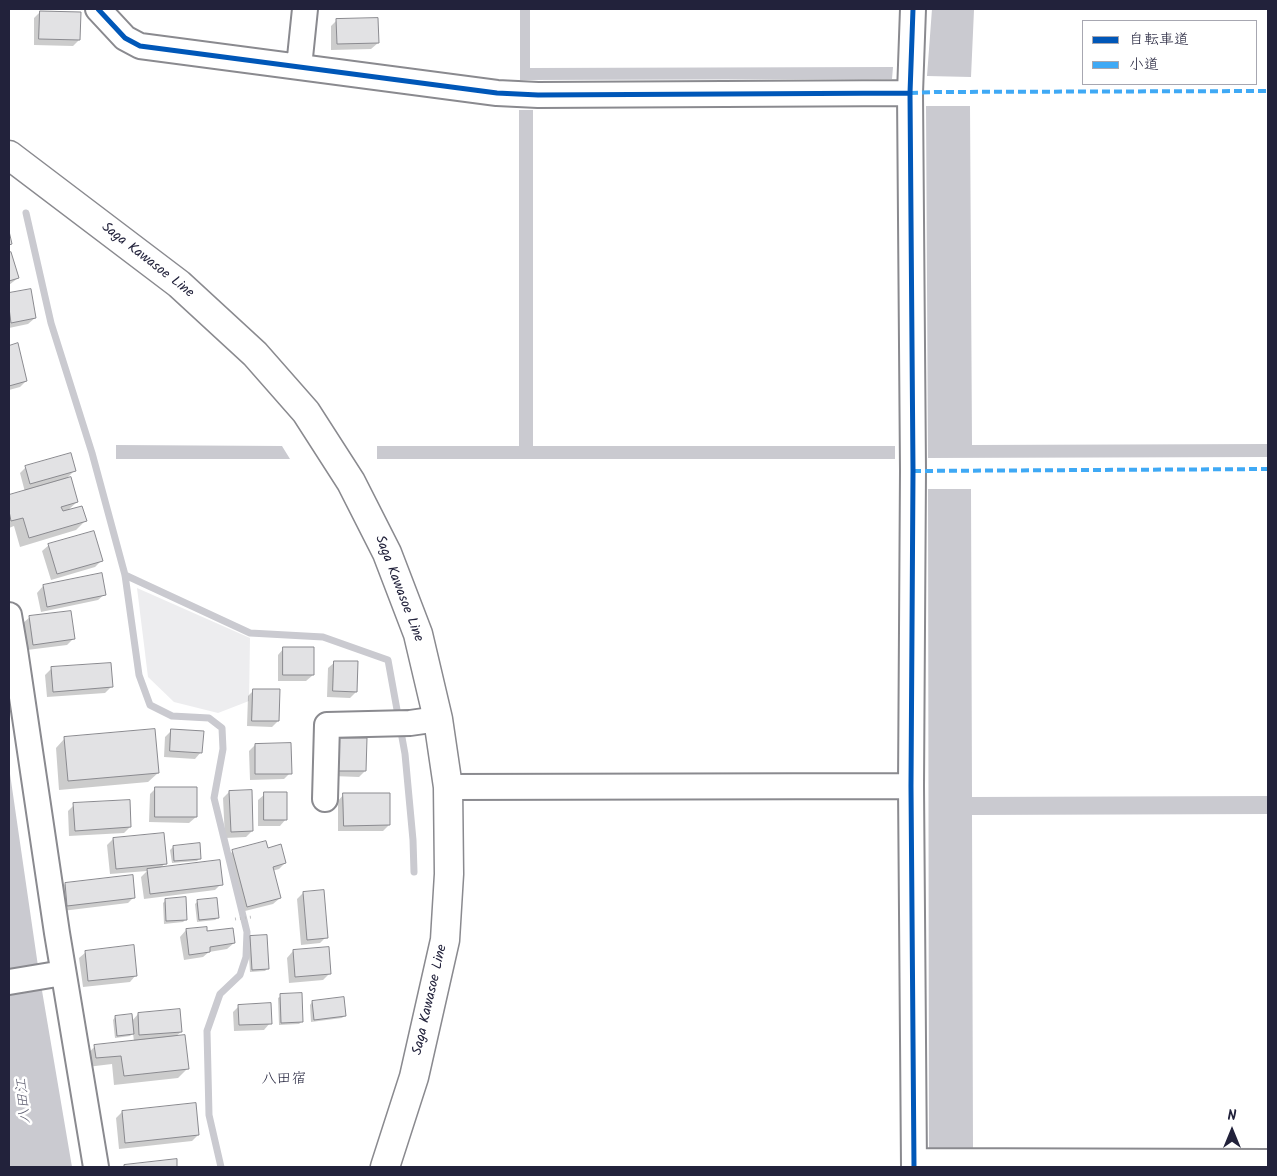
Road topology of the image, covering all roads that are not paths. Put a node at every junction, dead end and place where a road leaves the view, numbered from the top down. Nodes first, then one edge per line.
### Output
1 (98, 9) edge
2 (305, 9) edge
3 (913, 9) edge
4 (299, 67) junction
5 (910, 93) junction
6 (9, 155) edge
7 (9, 615) edge
8 (438, 719) junction
9 (911, 786) junction
10 (448, 787) junction
11 (325, 799) dead end
12 (63, 973) junction
13 (9, 982) edge
14 (1268, 1162) edge
15 (914, 1164) edge
16 (96, 1167) edge
17 (385, 1167) edge

1 - 4 street
2 - 4 street
3 - 5 street
4 - 5 street
5 - 9 street
6 - 8 main road, Saga Kawasoe Line
7 - 12 street
8 - 10 main road, Saga Kawasoe Line
8 - 11 street
9 - 10 street
9 - 15 street
10 - 17 main road, Saga Kawasoe Line
12 - 13 street
12 - 16 street
14 - 15 street

